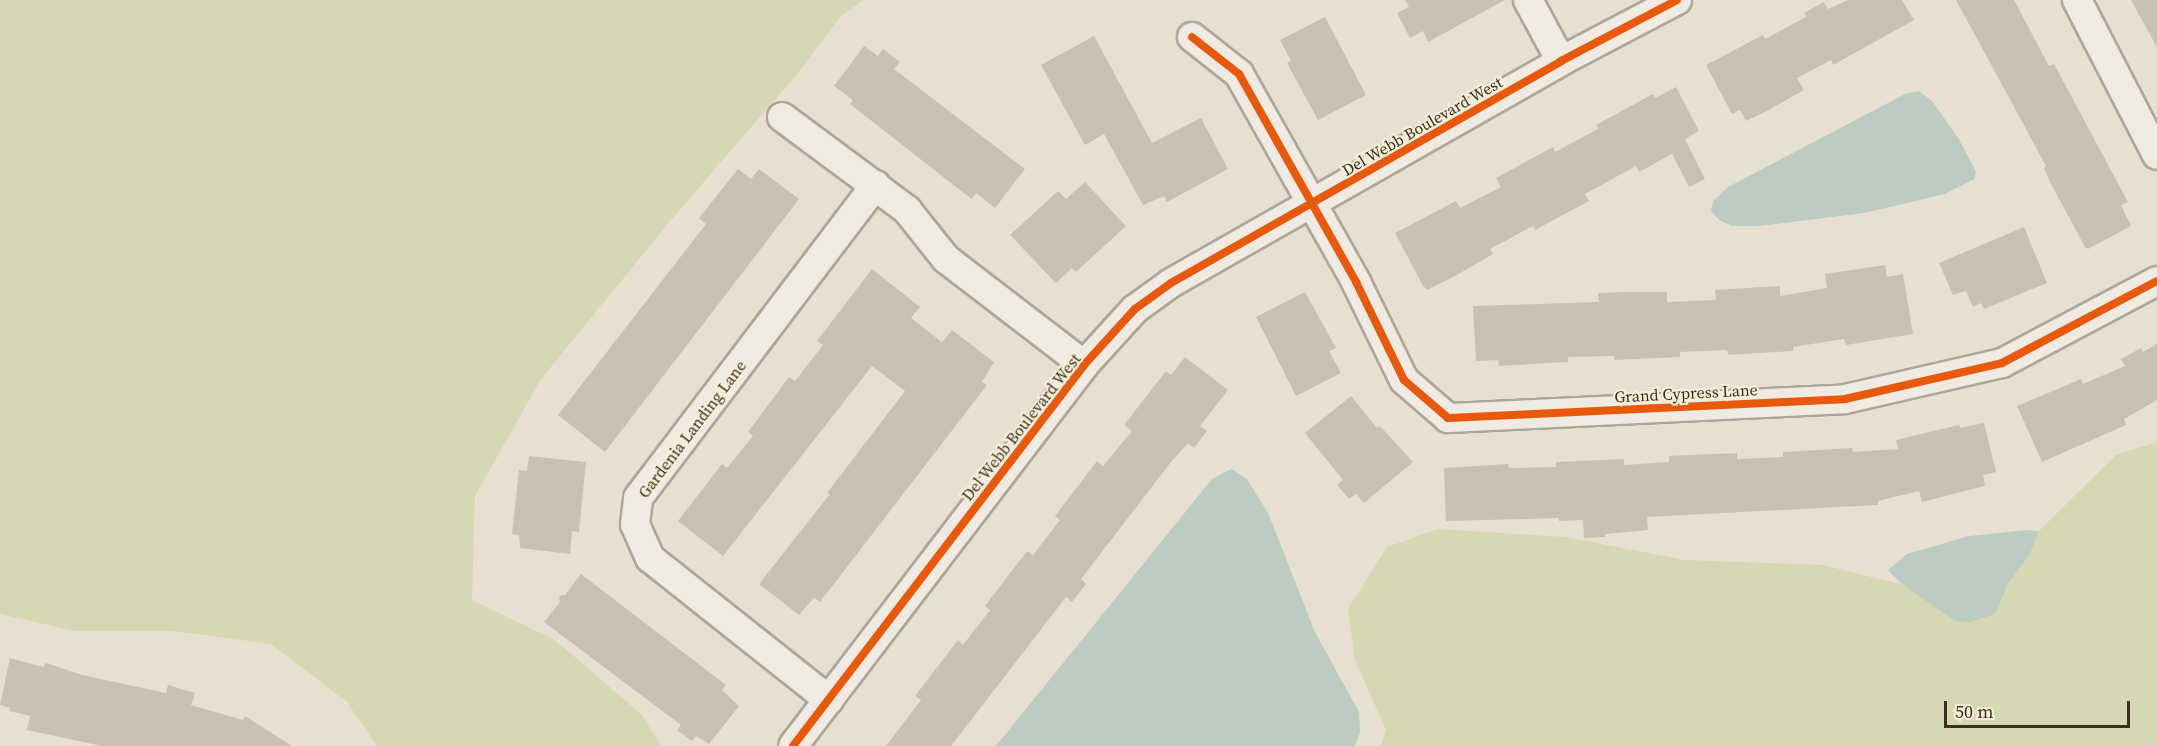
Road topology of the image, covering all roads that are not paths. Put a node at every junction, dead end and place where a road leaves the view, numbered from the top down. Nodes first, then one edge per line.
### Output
1 (1528, 0) edge
2 (1677, 0) edge
3 (2077, 0) edge
4 (1192, 37) dead end
5 (1561, 61) junction
6 (783, 117) dead end
7 (2157, 155) edge
8 (876, 185) junction
9 (1313, 204) junction
10 (2157, 281) edge
11 (1084, 365) junction
12 (829, 700) junction
13 (793, 746) edge

1 - 5 street
2 - 5 street, Del Webb Boulevard West
3 - 7 street
4 - 9 street, Grand Cypress Lane
5 - 9 street, Del Webb Boulevard West
6 - 8 street
8 - 11 street
8 - 12 street, Gardenia Landing Lane
9 - 10 street, Grand Cypress Lane
9 - 11 street, Del Webb Boulevard West
11 - 12 street, Del Webb Boulevard West
12 - 13 street, Del Webb Boulevard West

